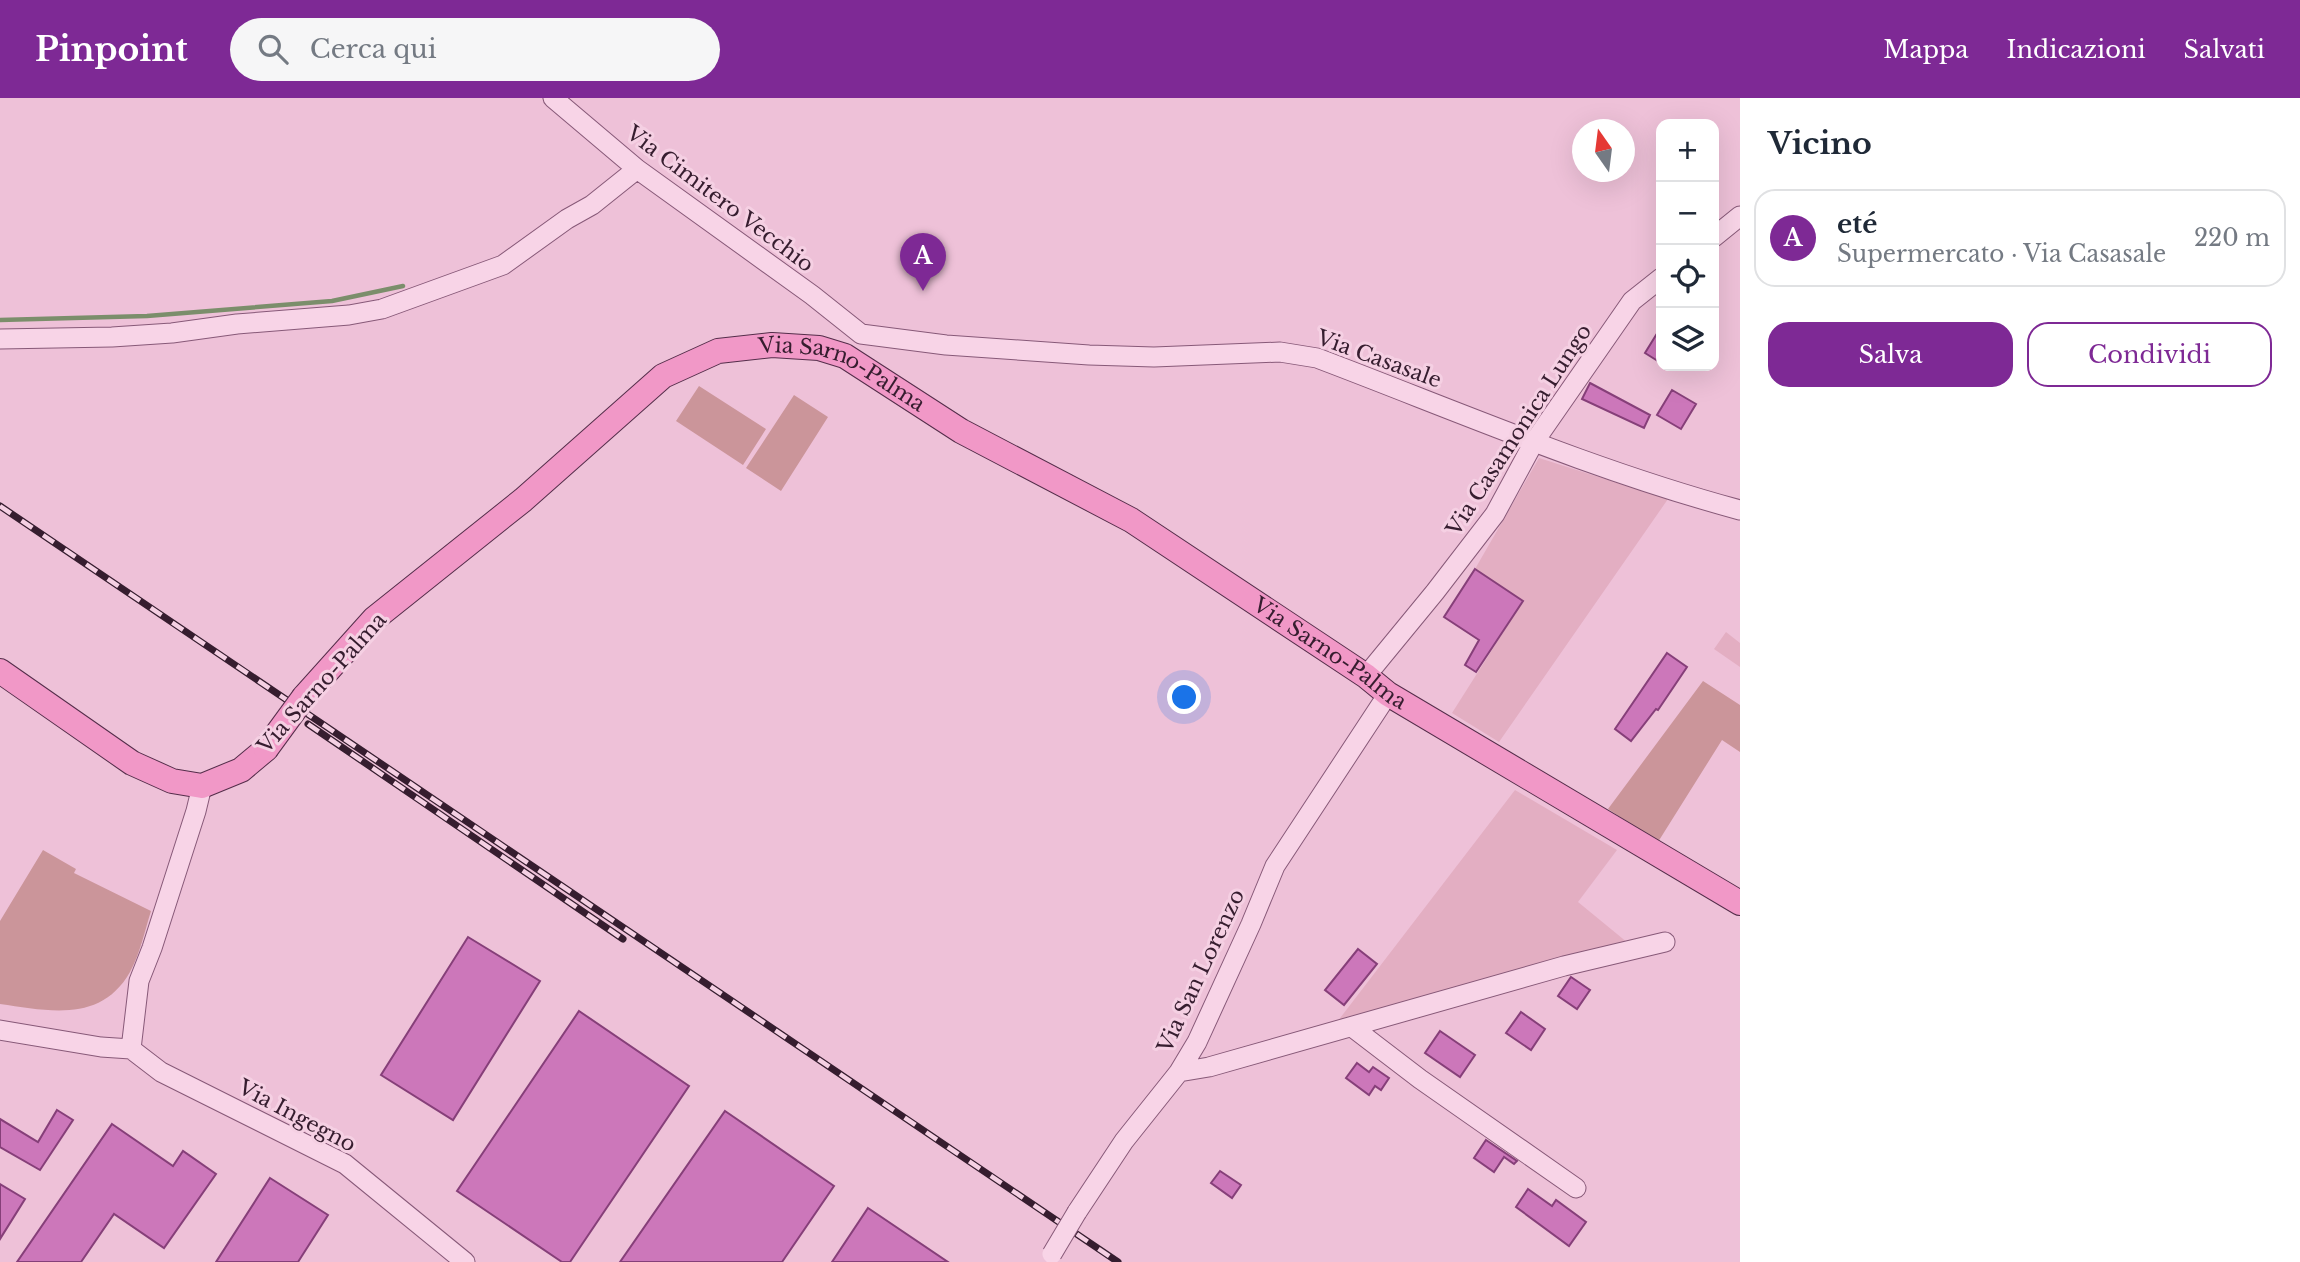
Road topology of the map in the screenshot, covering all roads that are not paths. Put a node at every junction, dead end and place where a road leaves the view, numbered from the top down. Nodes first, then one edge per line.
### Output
1 (553, 98) edge
2 (637, 169) junction
3 (1740, 216) edge
4 (1719, 233) edge
5 (1656, 282) edge
6 (861, 334) junction
7 (0, 339) edge
8 (867, 371) junction
9 (1534, 442) junction
10 (1740, 510) edge
11 (0, 671) edge
12 (1366, 676) junction
13 (1388, 694) junction
14 (202, 786) junction
15 (1740, 903) edge
16 (1665, 942) dead end
17 (1352, 1027) junction
18 (0, 1030) edge
19 (131, 1049) junction
20 (1179, 1072) junction
21 (1576, 1188) dead end
22 (1050, 1258) edge
23 (465, 1262) edge

1 - 2 street, Via Cimitero Vecchio
2 - 6 street, Via Cimitero Vecchio
2 - 7 street
3 - 4 street
5 - 9 street, Via Casamonica Lungo
6 - 8 street
6 - 9 street, Via Casasale
8 - 12 main road, Via Sarno-Palma
8 - 14 main road, Via Sarno-Palma, bridge
9 - 10 street, Via Casasale
9 - 12 street, Via Casamonica Lungo
11 - 14 main road
12 - 13 main road, Via Sarno-Palma
13 - 15 main road, Via Sarno-Palma
13 - 20 street, Via San Lorenzo
14 - 19 street
16 - 17 street
17 - 20 street
17 - 21 street
18 - 19 street
19 - 23 street, Via Ingegno
20 - 22 street, Via San Lorenzo, bridge

